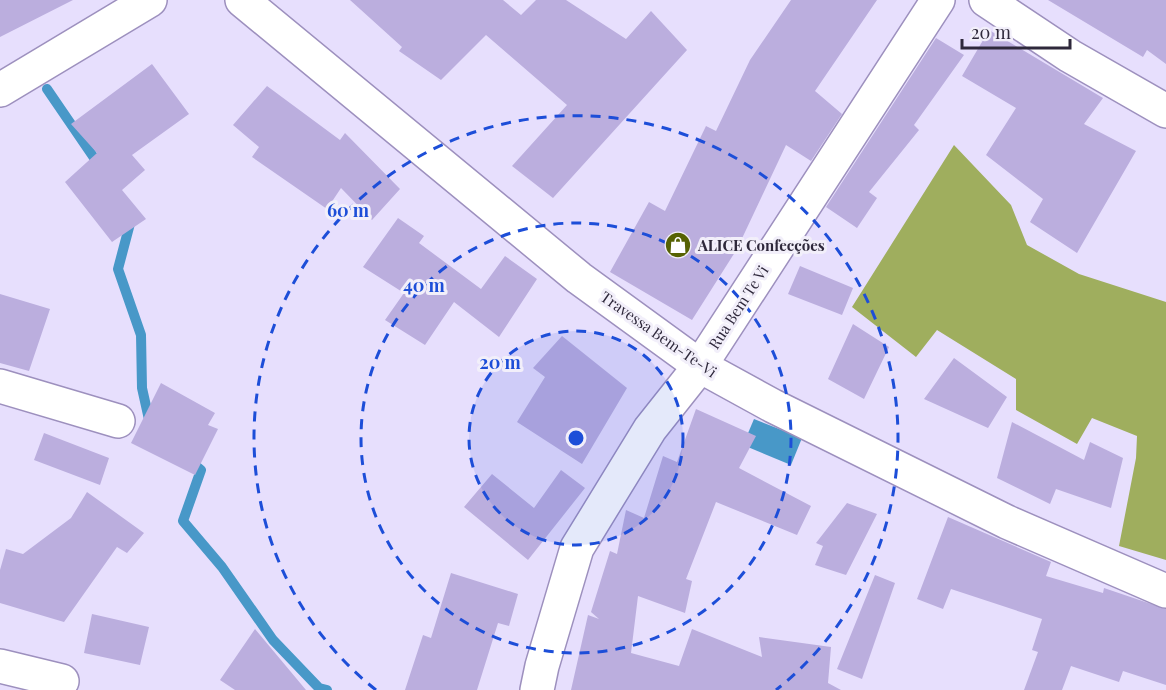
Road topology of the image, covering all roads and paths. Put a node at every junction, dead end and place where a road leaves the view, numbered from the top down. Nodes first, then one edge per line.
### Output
1 (150, 0) edge
2 (242, 0) edge
3 (938, 0) edge
4 (986, 0) edge
5 (0, 90) edge
6 (1166, 111) edge
7 (700, 366) junction
8 (0, 386) edge
9 (118, 421) dead end
10 (1166, 591) edge
11 (0, 666) edge
12 (62, 681) dead end
13 (537, 690) edge

1 - 5 street
2 - 7 street, Travessa Bem-Te-Vi
3 - 7 street, Rua Bem Te Vi
4 - 6 street
7 - 10 street, Travessa Bem-Te-Vi
7 - 13 street, Rua Bem Te Vi
8 - 9 street
11 - 12 street

